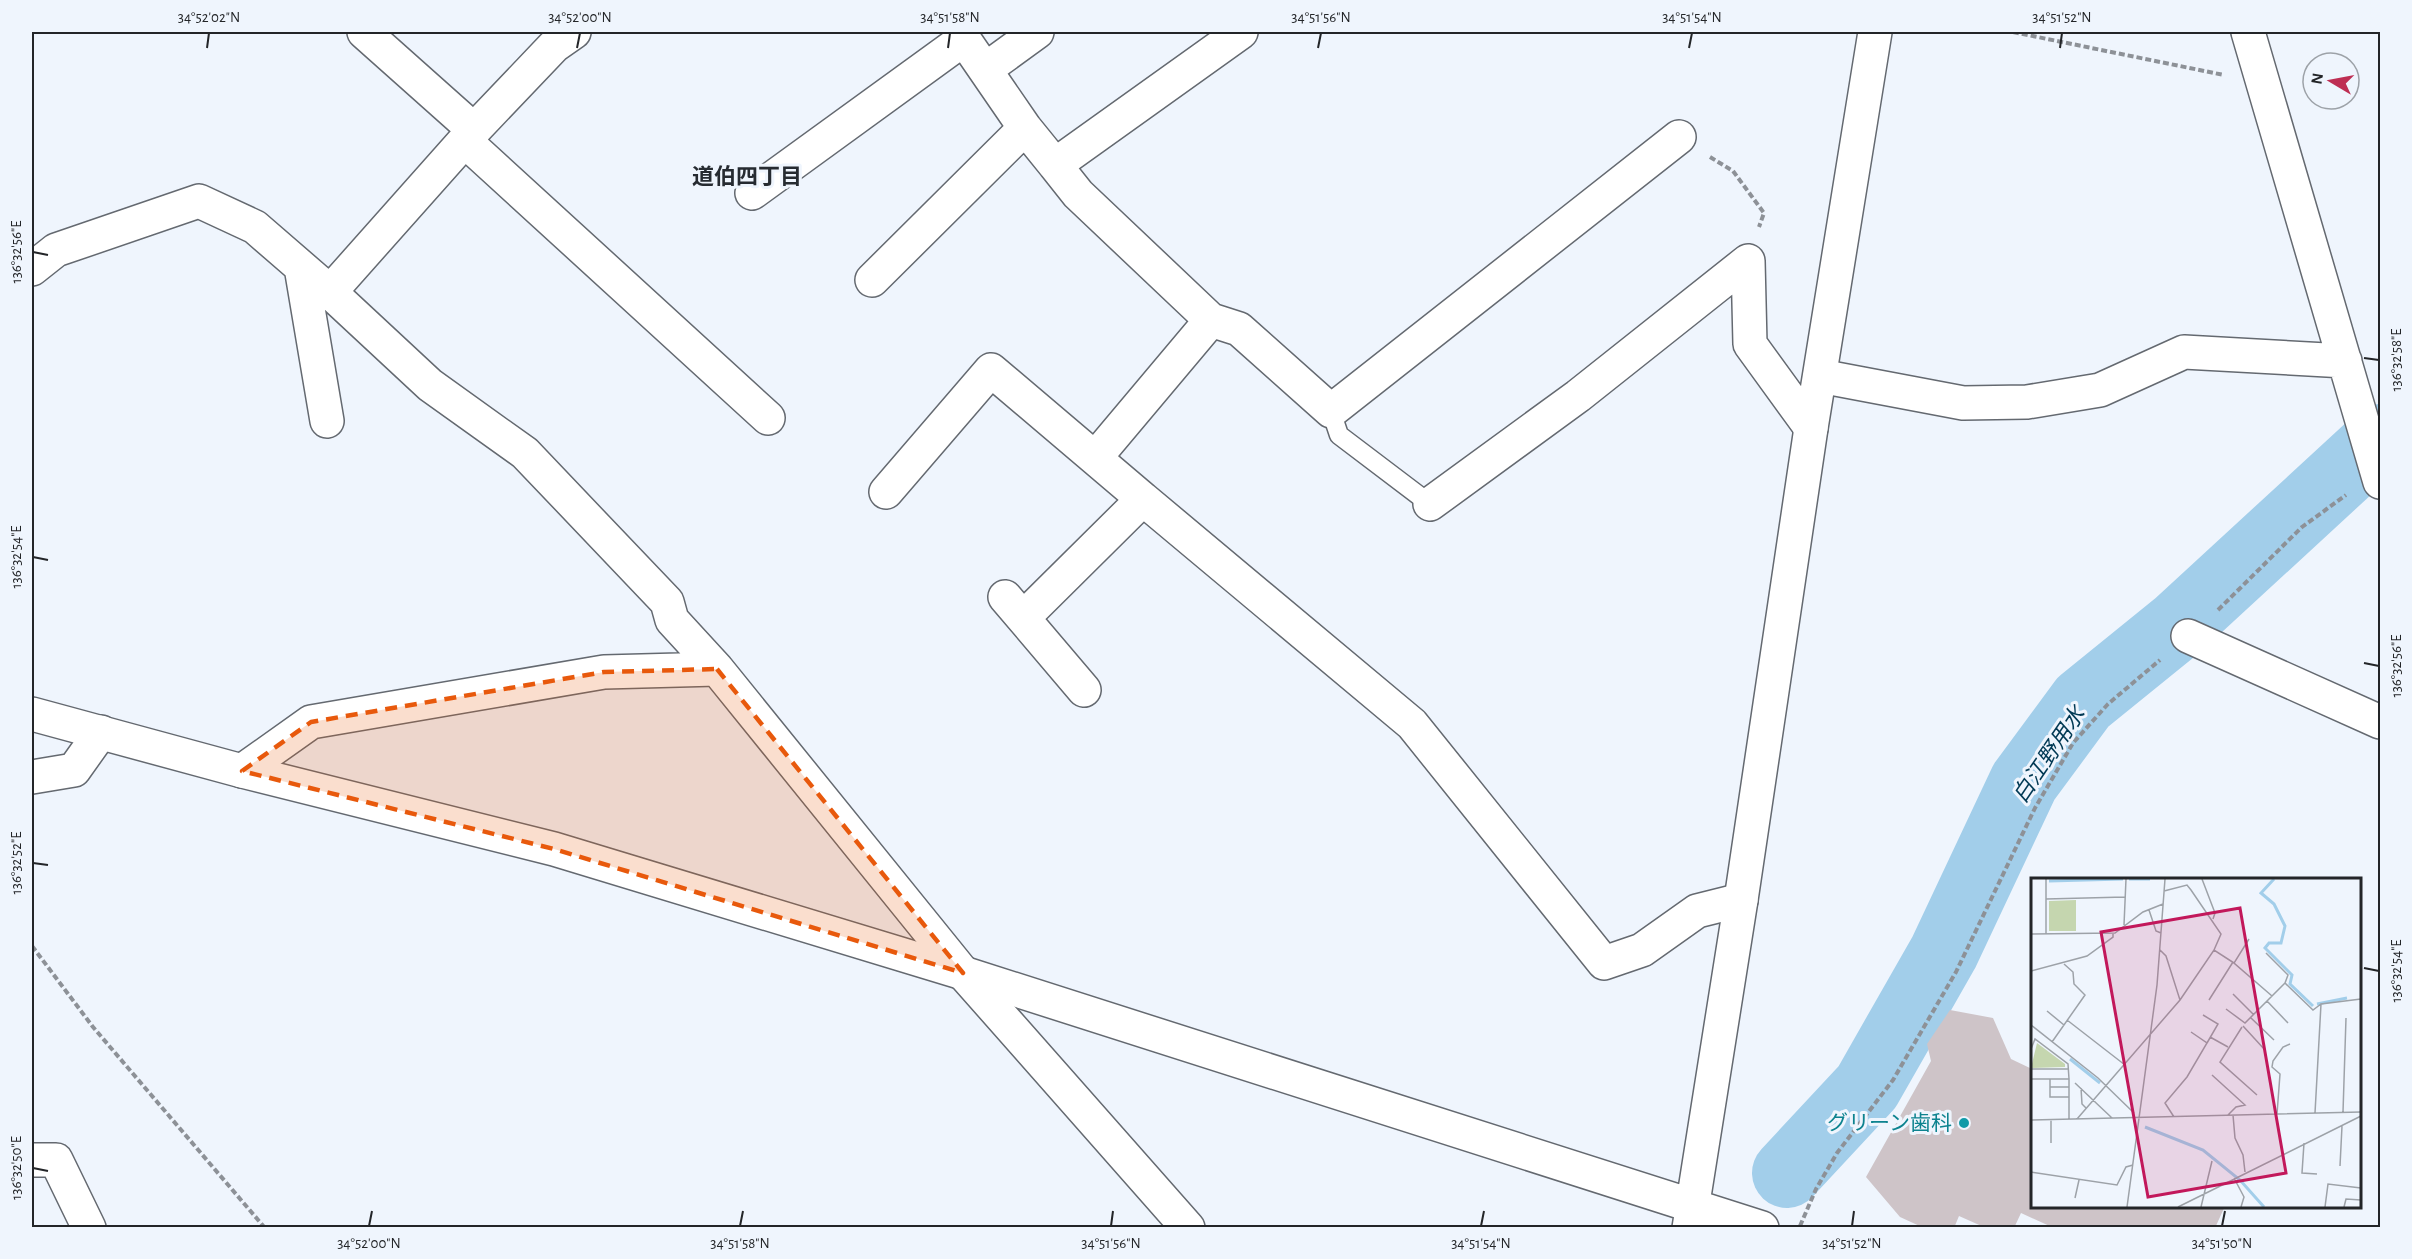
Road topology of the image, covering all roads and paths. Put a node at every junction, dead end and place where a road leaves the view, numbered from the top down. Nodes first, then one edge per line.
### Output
1 (364, 32) edge
2 (574, 32) edge
3 (1037, 32) edge
4 (1241, 32) edge
5 (1875, 32) edge
6 (2013, 32) edge
7 (2247, 32) edge
8 (961, 35) edge
9 (986, 69) junction
10 (2263, 83) junction
11 (1025, 128) junction
12 (470, 136) junction
13 (1678, 137) joint
14 (1055, 165) junction
15 (752, 193) dead end
16 (40, 252) edge
17 (1748, 261) junction
18 (301, 267) junction
19 (872, 280) dead end
20 (330, 292) junction
21 (1211, 320) junction
22 (2345, 361) junction
23 (1820, 376) junction
24 (1331, 411) junction
25 (768, 418) dead end
26 (327, 421) dead end
27 (1811, 428) junction
28 (1095, 458) junction
29 (2379, 472) edge
30 (886, 492) dead end
31 (1143, 499) junction
32 (1430, 504) joint
33 (2188, 636) junction
34 (717, 669) junction
35 (1084, 690) dead end
36 (32, 714) edge
37 (2380, 722) edge
38 (101, 732) junction
39 (242, 771) junction
40 (32, 777) edge
41 (1742, 900) junction
42 (32, 946) edge
43 (963, 973) junction
44 (32, 1160) edge
45 (1691, 1216) edge
46 (89, 1227) edge
47 (264, 1227) edge
48 (1188, 1227) edge
49 (1762, 1227) edge
50 (1799, 1227) edge

1 - 12 street
2 - 12 street
3 - 9 street
4 - 14 street
5 - 23 street
6 - 10 path
7 - 10 street
8 - 9 street
8 - 15 street
9 - 11 street
10 - 22 street
11 - 14 street
11 - 19 street
12 - 20 street
12 - 25 street
13 - 17 path
13 - 24 street
14 - 21 street
16 - 18 street
17 - 27 street
17 - 32 street
18 - 20 street
18 - 26 street
20 - 34 street
21 - 24 street
21 - 28 street
22 - 23 street
22 - 29 street
23 - 27 street
24 - 32 lane
27 - 41 street
28 - 30 street
28 - 31 street
29 - 33 path
31 - 35 street
31 - 41 street
33 - 37 street
33 - 50 path
34 - 39 street
34 - 43 street
36 - 38 street
38 - 39 street
38 - 40 street
39 - 43 street
41 - 45 street
42 - 47 path
43 - 45 street
43 - 48 street
44 - 46 street
45 - 49 street

